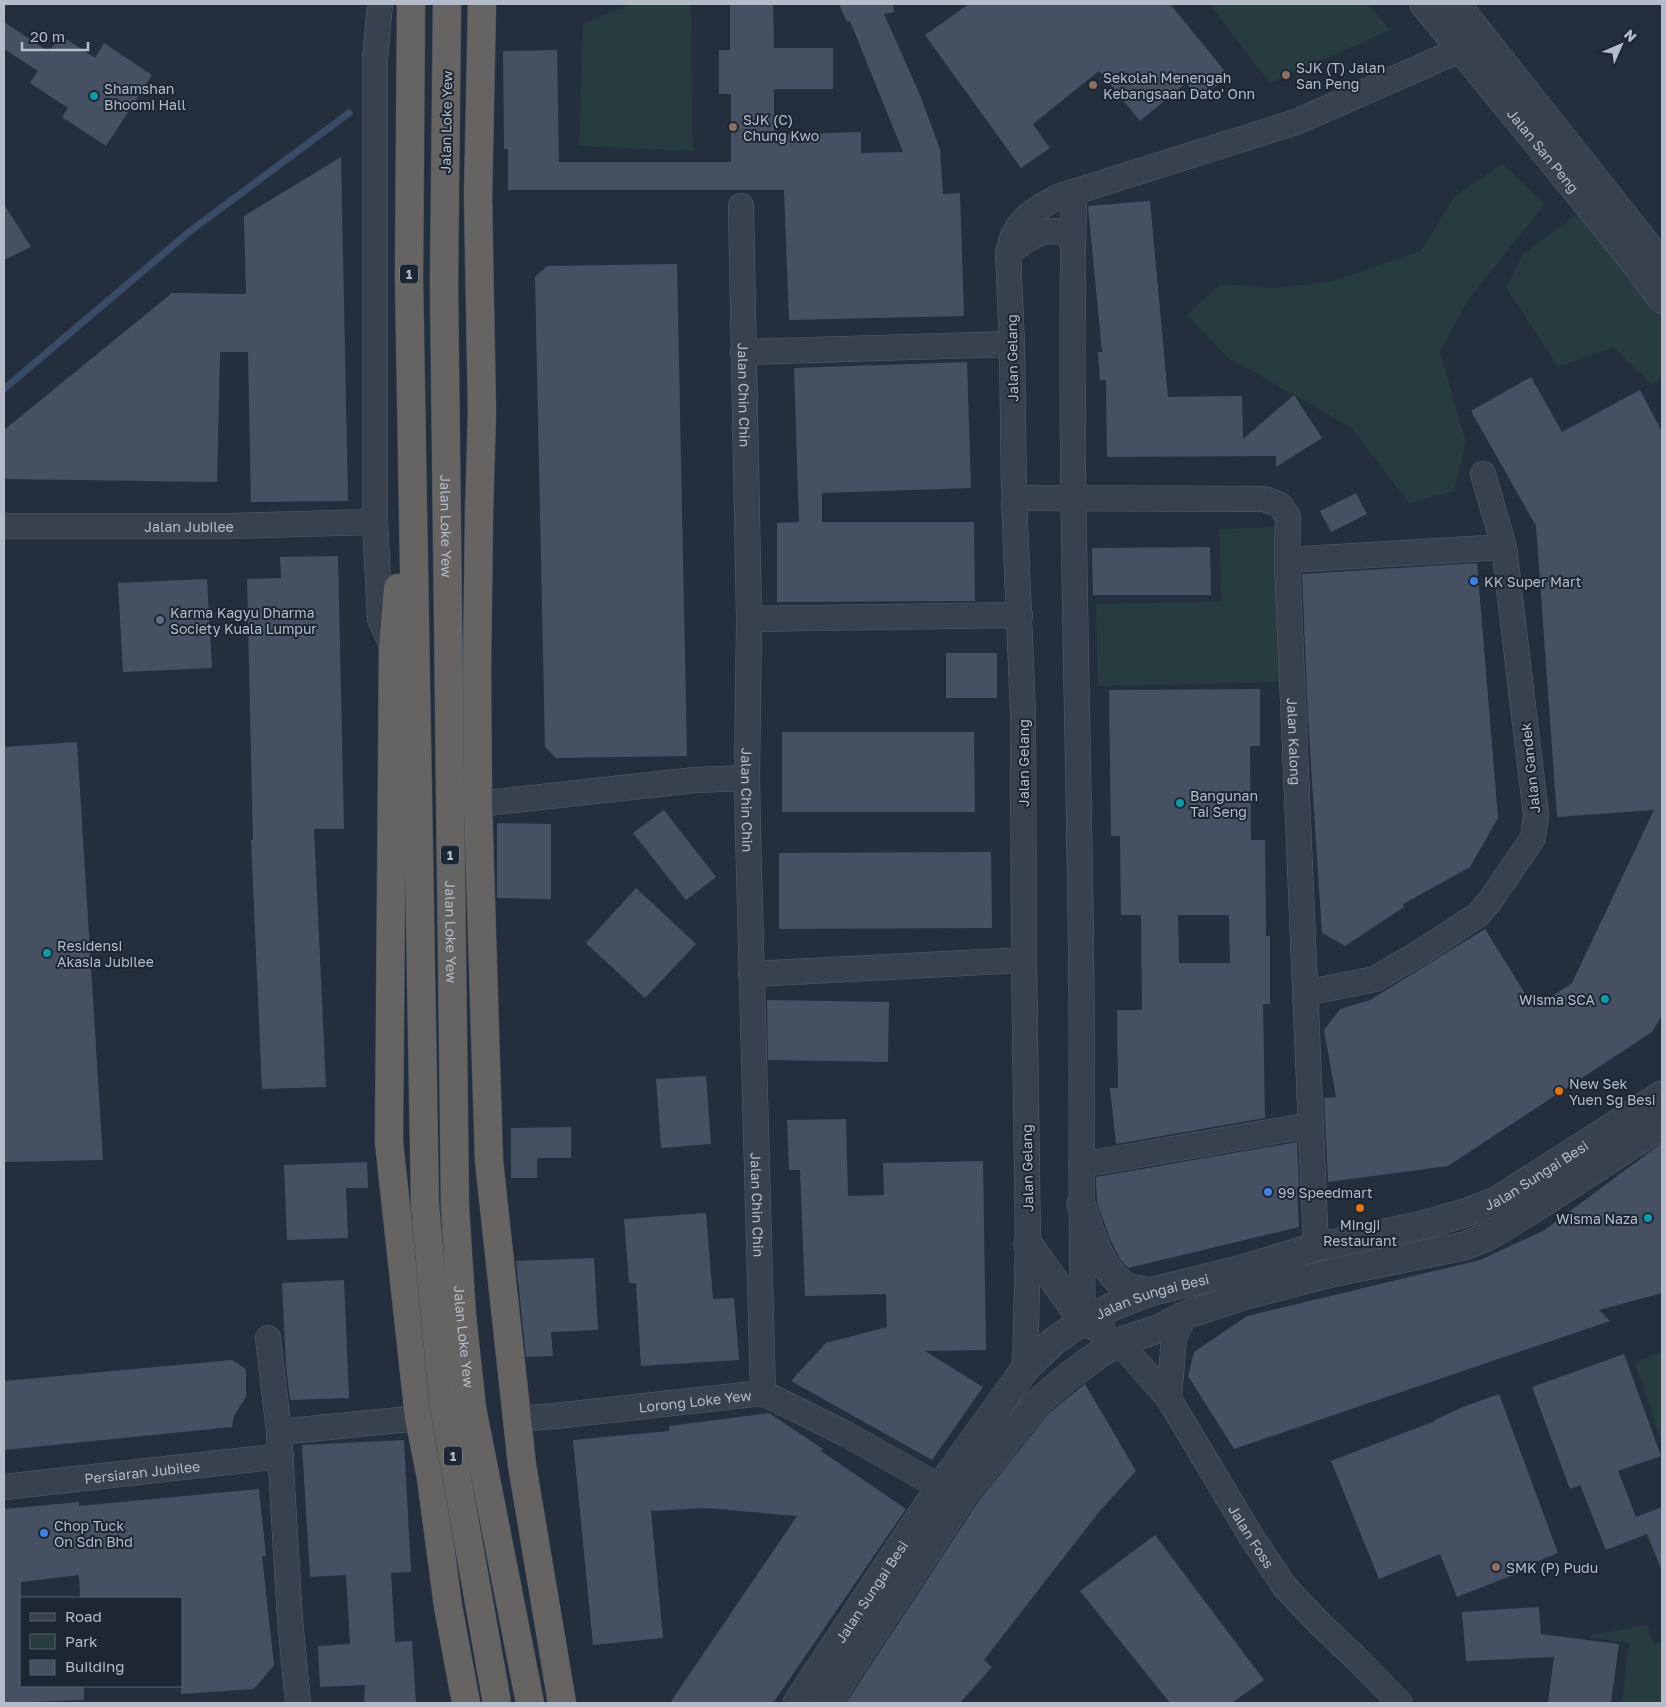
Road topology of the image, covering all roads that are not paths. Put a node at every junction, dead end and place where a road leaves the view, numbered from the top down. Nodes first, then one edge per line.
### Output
1 (380, 4) edge
2 (411, 4) edge
3 (447, 4) edge
4 (482, 4) edge
5 (1424, 4) edge
6 (1465, 7) edge
7 (1462, 49) junction
8 (1074, 192) junction
9 (741, 206) dead end
10 (1073, 238) junction
11 (1008, 253) junction
12 (1662, 264) edge
13 (1662, 299) edge
14 (1012, 344) junction
15 (743, 352) junction
16 (1482, 474) dead end
17 (1014, 498) junction
18 (1073, 498) junction
19 (446, 502) junction
20 (375, 522) junction
21 (4, 526) edge
22 (413, 544) junction
23 (1504, 547) junction
24 (1287, 560) junction
25 (1020, 614) junction
26 (749, 619) junction
27 (393, 648) junction
28 (477, 669) junction
29 (747, 778) junction
30 (478, 804) junction
31 (1024, 960) junction
32 (750, 974) junction
33 (1305, 993) junction
34 (1662, 1095) edge
35 (1311, 1125) junction
36 (1662, 1125) edge
37 (1605, 1147) junction
38 (1081, 1166) junction
39 (1081, 1204) junction
40 (1028, 1244) junction
41 (1316, 1247) junction
42 (1150, 1292) junction
43 (1185, 1315) junction
44 (1084, 1321) junction
45 (268, 1338) dead end
46 (1119, 1342) junction
47 (1025, 1369) junction
48 (763, 1393) junction
49 (1169, 1399) junction
50 (1026, 1417) junction
51 (419, 1418) junction
52 (517, 1419) junction
53 (279, 1432) junction
54 (281, 1456) junction
55 (4, 1487) edge
56 (940, 1487) junction
57 (543, 1585) junction
58 (448, 1606) junction
59 (1356, 1658) junction
60 (298, 1703) edge
61 (466, 1703) edge
62 (497, 1703) edge
63 (530, 1703) edge
64 (562, 1703) edge
65 (797, 1703) edge
66 (827, 1703) edge
67 (1400, 1703) edge
68 (1415, 1703) edge

1 - 20 street
2 - 22 highway, Jalan Loke Yew / 1
3 - 19 highway, Jalan Loke Yew / 1
4 - 28 highway
5 - 7 street, Jalan San Peng
6 - 12 street, Jalan San Peng
7 - 8 street, Jalan Gelang
7 - 13 street, Jalan San Peng
8 - 10 street
8 - 11 street, Jalan Gelang
9 - 15 street, Jalan Chin Chin
10 - 11 street
10 - 18 street
11 - 14 street, Jalan Gelang
14 - 15 street
14 - 17 street, Jalan Gelang
15 - 26 street, Jalan Chin Chin
16 - 23 street, Jalan Gandek
17 - 18 street, Jalan Kalong
17 - 25 street, Jalan Gelang
18 - 24 street, Jalan Kalong
18 - 38 street
19 - 28 highway
19 - 63 highway, Jalan Loke Yew / 1, bridge
20 - 21 street, Jalan Jubilee
20 - 27 street
22 - 27 highway
22 - 62 highway, Jalan Loke Yew / 1, bridge
23 - 24 street
23 - 33 street, Jalan Gandek
24 - 33 street, Jalan Kalong
25 - 26 street
25 - 31 street, Jalan Gelang
26 - 29 street, Jalan Chin Chin
27 - 51 highway
28 - 30 highway
29 - 30 street
29 - 32 street, Jalan Chin Chin
30 - 52 highway
31 - 32 street
31 - 40 street, Jalan Gelang
32 - 48 street, Jalan Chin Chin
33 - 35 street, Jalan Kalong
34 - 37 street, Jalan Sungai Besi
35 - 38 street
35 - 41 street, Jalan Kalong
36 - 37 street, Jalan Sungai Besi
37 - 41 street, Jalan Sungai Besi
37 - 43 street, Jalan Sungai Besi
38 - 39 street
39 - 42 street
39 - 44 street
40 - 44 street
40 - 47 street, Jalan Gelang
41 - 42 street, Jalan Sungai Besi
42 - 44 street, Jalan Sungai Besi
43 - 44 street
43 - 46 street, Jalan Sungai Besi
43 - 49 street
44 - 47 street, Jalan Sungai Besi
44 - 50 street
45 - 53 street
46 - 49 street, Jalan Foss
46 - 50 street, Jalan Sungai Besi
47 - 56 street, Jalan Sungai Besi
48 - 52 street, Lorong Loke Yew
48 - 56 street, Lorong Loke Yew
49 - 59 street, Jalan Foss
50 - 66 street, Jalan Sungai Besi
51 - 53 street
51 - 58 highway
52 - 57 highway
53 - 54 street
54 - 55 street, Persiaran Jubilee
54 - 60 street
56 - 65 street, Jalan Sungai Besi
57 - 58 highway
57 - 64 highway
58 - 61 highway
59 - 67 street, Jalan Foss
59 - 68 street, Jalan Foss

